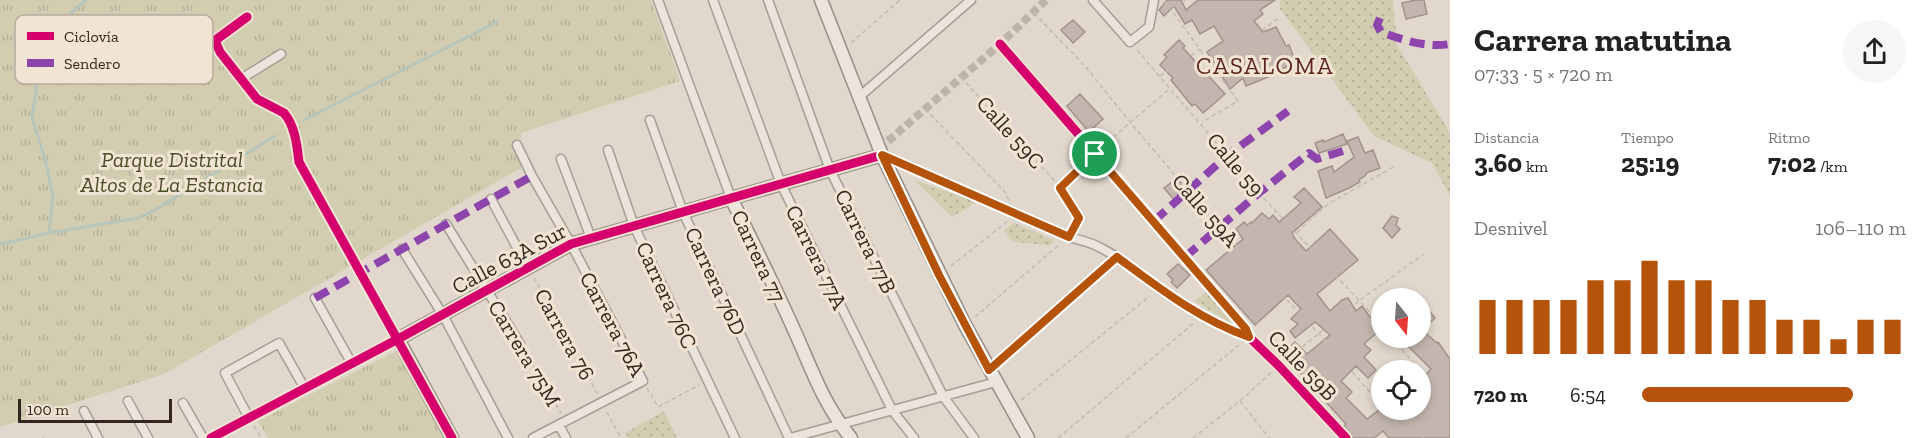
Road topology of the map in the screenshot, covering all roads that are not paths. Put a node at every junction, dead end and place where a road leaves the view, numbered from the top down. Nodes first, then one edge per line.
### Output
1 (657, 0) edge
2 (713, 0) edge
3 (768, 0) edge
4 (821, 0) edge
5 (971, 0) edge
6 (1093, 0) edge
7 (1154, 0) edge
8 (248, 17) dead end
9 (1000, 44) dead end
10 (281, 54) dead end
11 (241, 79) junction
12 (859, 97) junction
13 (650, 120) dead end
14 (517, 145) dead end
15 (608, 150) dead end
16 (882, 155) junction
17 (561, 159) dead end
18 (830, 170) junction
19 (781, 184) junction
20 (732, 198) junction
21 (491, 199) dead end
22 (683, 212) junction
23 (446, 224) dead end
24 (634, 226) junction
25 (591, 238) junction
26 (571, 244) junction
27 (402, 249) dead end
28 (528, 268) junction
29 (487, 291) junction
30 (315, 298) dead end
31 (443, 315) junction
32 (1249, 337) junction
33 (398, 339) junction
34 (520, 344) road end
35 (352, 364) junction
36 (996, 382) junction
37 (305, 388) junction
38 (943, 396) junction
39 (128, 401) dead end
40 (183, 403) dead end
41 (892, 410) junction
42 (84, 411) dead end
43 (249, 418) junction
44 (562, 423) junction
45 (840, 424) junction
46 (98, 438) edge
47 (148, 438) edge
48 (202, 438) edge
49 (211, 438) edge
50 (452, 438) edge
51 (508, 438) edge
52 (533, 438) edge
53 (566, 438) edge
54 (735, 438) edge
55 (790, 438) edge
56 (851, 438) edge
57 (914, 438) edge
58 (974, 438) edge
59 (1028, 438) edge
60 (1346, 438) edge

1 - 20 street, Carrera 77
2 - 19 street, Carrera 77A
3 - 18 street, Carrera 77B
4 - 12 street
5 - 12 street
6 - 7 street
8 - 11 street
9 - 32 street, Calle 59B
10 - 11 street
11 - 33 street
12 - 16 street
13 - 22 street, Carrera 76D
14 - 26 street, Carrera 76A
15 - 24 street, Carrera 76C
16 - 18 street, Calle 63A Sur
16 - 32 street
16 - 36 street
17 - 25 street
18 - 19 street, Calle 63A Sur
18 - 38 street, Carrera 77B
19 - 20 street, Calle 63A Sur
19 - 41 street, Carrera 77A
20 - 22 street, Calle 63A Sur
20 - 45 street, Carrera 77
21 - 28 street, Carrera 76
22 - 24 street, Calle 63A Sur
22 - 55 street, Carrera 76D
23 - 29 street, Carrera 75M
24 - 25 street, Calle 63A Sur
24 - 54 street, Carrera 76C
25 - 26 street, Calle 63A Sur
26 - 28 street, Calle 63A Sur
26 - 44 street, Carrera 76A
27 - 31 street
28 - 29 street, Calle 63A Sur
29 - 31 street, Calle 63A Sur
29 - 34 street, Carrera 75M
30 - 35 street
31 - 33 street, Calle 63A Sur
31 - 51 street
32 - 60 street, Calle 59B
33 - 35 street, Calle 63A Sur
33 - 50 street
35 - 37 street, Calle 63A Sur
36 - 38 street
36 - 59 street
37 - 43 street, Calle 63A Sur
37 - 43 street
38 - 41 street
38 - 58 street, Carrera 77B
39 - 47 street
40 - 48 street
41 - 45 street
41 - 57 street, Carrera 77A
42 - 46 street
43 - 49 street, Calle 63A Sur
44 - 52 street
44 - 53 street, Carrera 75M
45 - 55 street
45 - 56 street, Carrera 77

